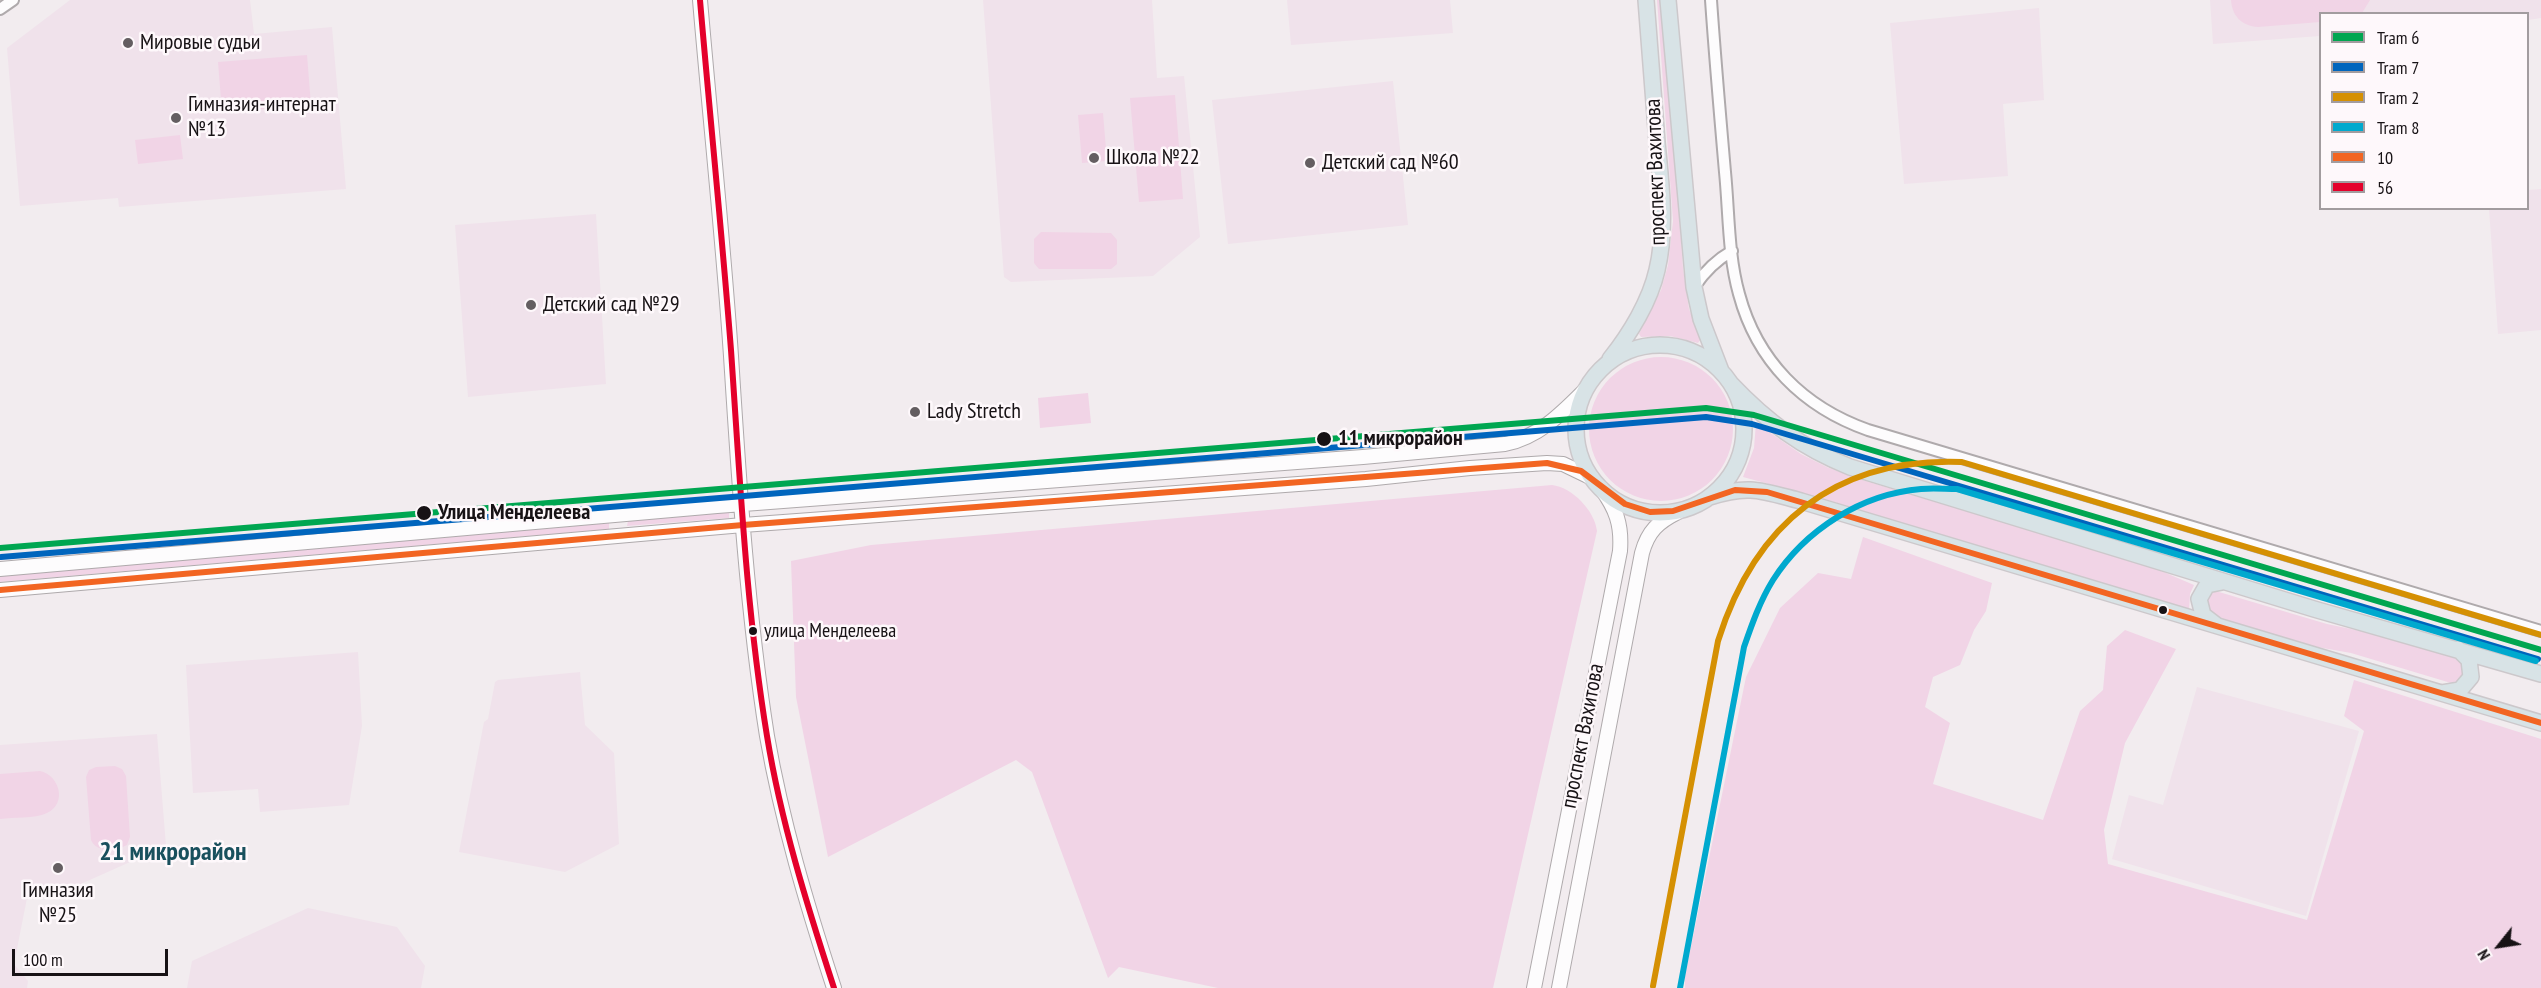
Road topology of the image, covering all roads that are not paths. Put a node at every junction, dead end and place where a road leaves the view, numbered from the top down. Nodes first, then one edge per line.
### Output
1 (13, 0) edge
2 (700, 0) edge
3 (1646, 0) edge
4 (1668, 0) edge
5 (1711, 0) edge
6 (0, 9) edge
7 (1732, 251) junction
8 (1694, 287) junction
9 (1605, 365) junction
10 (1721, 371) junction
11 (1731, 384) junction
12 (1585, 390) junction
13 (1597, 483) junction
14 (993, 486) junction
15 (1710, 497) junction
16 (741, 504) junction
17 (997, 507) junction
18 (1678, 512) junction
19 (639, 513) junction
20 (743, 525) junction
21 (637, 536) junction
22 (0, 569) edge
23 (2225, 581) junction
24 (0, 590) edge
25 (2221, 628) junction
26 (2541, 631) edge
27 (2457, 649) junction
28 (2541, 674) edge
29 (2439, 693) junction
30 (2541, 723) edge
31 (834, 988) edge
32 (1534, 988) edge
33 (1559, 988) edge

1 - 6 street
2 - 16 main road
3 - 9 main road, проспект Вахитова
4 - 8 main road, проспект Вахитова
5 - 7 street
7 - 8 street
7 - 26 street
8 - 10 main road, проспект Вахитова
9 - 10 main road, проспект Вахитова
9 - 12 main road, проспект Вахитова
10 - 11 main road, проспект Вахитова
11 - 15 main road, проспект Вахитова
11 - 23 main road
12 - 13 main road, проспект Вахитова
12 - 14 main road
13 - 17 main road
13 - 18 main road, проспект Вахитова
13 - 32 main road, проспект Вахитова
14 - 16 main road
14 - 17 main road
15 - 18 main road, проспект Вахитова
15 - 25 main road
16 - 19 main road
16 - 20 main road
17 - 20 main road
18 - 33 main road, проспект Вахитова
19 - 21 main road
19 - 22 main road
20 - 21 main road
20 - 31 main road
21 - 24 main road
23 - 25 main road
23 - 27 main road
25 - 29 main road
27 - 28 main road
27 - 29 main road
29 - 30 main road

